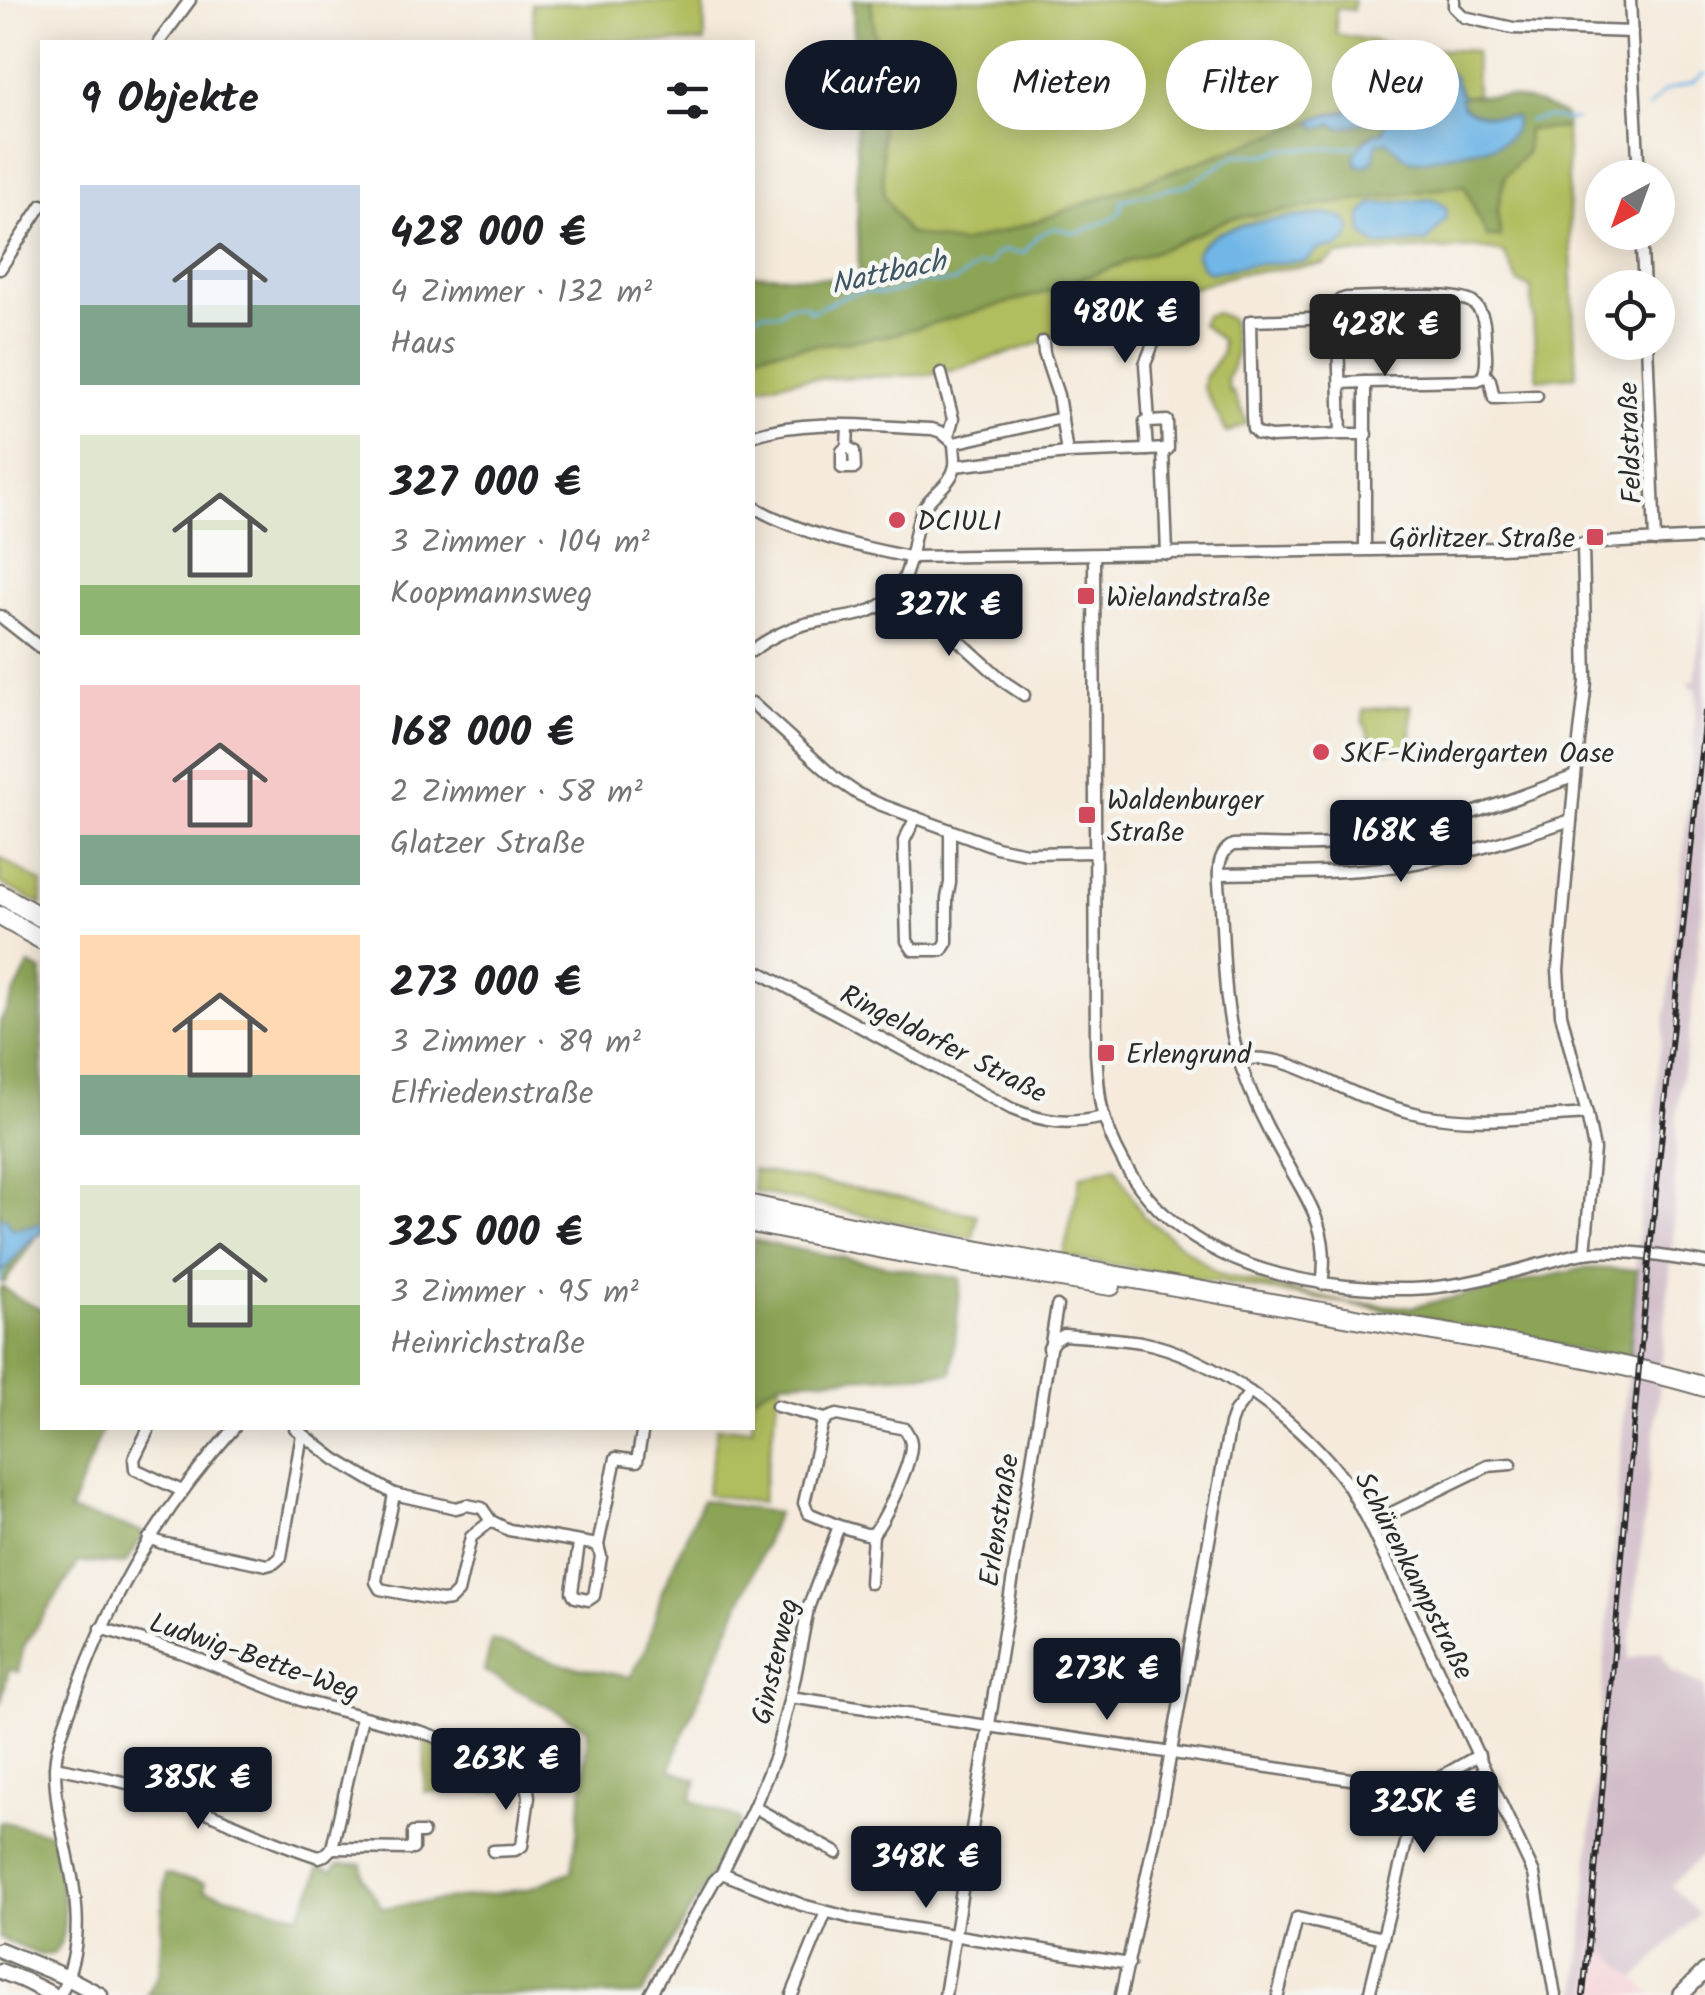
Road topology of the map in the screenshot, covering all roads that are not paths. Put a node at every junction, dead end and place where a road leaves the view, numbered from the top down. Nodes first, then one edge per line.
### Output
1 (190, 0) edge
2 (1454, 0) edge
3 (1630, 0) edge
4 (1632, 32) junction
5 (160, 40) edge
6 (1638, 160) edge
7 (40, 208) edge
8 (0, 268) edge
9 (1338, 318) junction
10 (1163, 319) dead end
11 (1043, 342) dead end
12 (1648, 360) edge
13 (941, 372) dead end
14 (1485, 374) junction
15 (1340, 382) junction
16 (1365, 382) junction
17 (1537, 396) dead end
18 (1062, 418) junction
19 (1149, 422) junction
20 (848, 426) junction
21 (1341, 434) junction
22 (1366, 434) junction
23 (755, 435) edge
24 (951, 439) junction
25 (848, 447) dead end
26 (1163, 449) junction
27 (1146, 450) junction
28 (1067, 453) junction
29 (955, 466) junction
30 (755, 510) edge
31 (1705, 538) edge
32 (1656, 541) junction
33 (1583, 544) junction
34 (1366, 549) junction
35 (1167, 554) junction
36 (1094, 556) junction
37 (909, 558) junction
38 (900, 588) junction
39 (0, 616) edge
40 (40, 646) edge
41 (755, 649) edge
42 (1024, 695) dead end
43 (755, 706) edge
44 (1575, 776) junction
45 (916, 817) junction
46 (1570, 820) junction
47 (950, 830) junction
48 (1095, 852) junction
49 (1219, 874) junction
50 (0, 894) edge
51 (0, 916) edge
52 (40, 917) edge
53 (40, 939) edge
54 (755, 970) edge
55 (1239, 1060) junction
56 (1587, 1114) junction
57 (1104, 1118) junction
58 (755, 1205) edge
59 (755, 1223) edge
60 (818, 1228) junction
61 (1585, 1253) junction
62 (1705, 1263) edge
63 (1322, 1284) junction
64 (1057, 1306) dead end
65 (1049, 1348) junction
66 (1705, 1388) edge
67 (1250, 1392) junction
68 (1705, 1400) edge
69 (777, 1406) dead end
70 (825, 1419) junction
71 (147, 1430) edge
72 (232, 1430) edge
73 (643, 1430) edge
74 (298, 1431) edge
75 (1511, 1464) dead end
76 (182, 1491) junction
77 (394, 1494) junction
78 (492, 1521) junction
79 (1369, 1524) junction
80 (839, 1526) junction
81 (873, 1534) junction
82 (149, 1538) junction
83 (579, 1544) junction
84 (598, 1545) junction
85 (870, 1582) dead end
86 (101, 1628) junction
87 (790, 1697) junction
88 (362, 1718) junction
89 (988, 1725) junction
90 (1170, 1752) junction
91 (1478, 1755) junction
92 (55, 1767) junction
93 (1419, 1789) junction
94 (754, 1807) junction
95 (423, 1833) dead end
96 (331, 1850) junction
97 (493, 1851) dead end
98 (836, 1853) dead end
99 (722, 1873) junction
100 (826, 1912) junction
101 (954, 1936) junction
102 (1383, 1938) junction
103 (0, 1950) edge
104 (1129, 1964) junction
105 (1705, 1971) edge
106 (0, 1972) edge
107 (68, 1978) junction
108 (57, 1995) edge
109 (100, 1995) edge
110 (650, 1995) edge
111 (792, 1995) edge
112 (944, 1995) edge
113 (1121, 1995) edge
114 (1278, 1995) edge
115 (1370, 1995) edge
116 (1555, 1995) edge
117 (1681, 1995) edge

1 - 5 street
2 - 4 street
3 - 4 street
4 - 6 street
7 - 8 street
9 - 14 street
9 - 15 street
9 - 21 street
10 - 19 street
11 - 18 street
12 - 32 street, Feldstraße
13 - 24 street
14 - 16 street
14 - 17 street
15 - 16 street
15 - 21 street
16 - 22 street
18 - 24 street
18 - 28 street
19 - 26 street
19 - 27 street
20 - 23 street
20 - 24 street
20 - 25 street
21 - 22 street
22 - 34 street
24 - 29 street
26 - 27 street
26 - 35 street
27 - 28 street
28 - 29 street
29 - 37 street
30 - 37 street
31 - 32 street
32 - 33 street
33 - 34 street
33 - 44 street
34 - 35 street
35 - 36 street
36 - 37 street
36 - 48 street
37 - 38 street
38 - 41 street
38 - 42 street
39 - 40 street
43 - 45 street
44 - 46 street
44 - 49 street
45 - 47 street
45 - 47 street
46 - 49 street
46 - 56 street
47 - 48 street
48 - 57 street
49 - 55 street
50 - 52 highway
51 - 53 highway
54 - 57 street, Ringeldorfer Straße
55 - 56 street
55 - 63 street
56 - 61 street
57 - 63 street
58 - 60 highway
59 - 60 highway
60 - 66 highway
60 - 68 highway
61 - 62 street
61 - 63 street
64 - 65 street, Erlenstraße
65 - 67 street, Schürenkampstraße
65 - 89 street, Erlenstraße
67 - 79 street, Schürenkampstraße
67 - 90 street
69 - 70 street
70 - 80 street
70 - 81 street
71 - 76 street
72 - 76 street
73 - 84 street
74 - 77 street
74 - 82 street
75 - 79 street
76 - 82 street
77 - 78 street
77 - 78 street
78 - 83 street
79 - 91 street, Schürenkampstraße
80 - 81 street
80 - 87 street, Ginsterweg
81 - 85 street
82 - 86 street
83 - 84 street
83 - 84 street
86 - 88 street, Ludwig-Bette-Weg
86 - 92 street
87 - 89 street
87 - 94 street, Ginsterweg
88 - 96 street
88 - 97 street, Ludwig-Bette-Weg
89 - 90 street
89 - 101 street, Erlenstraße
90 - 93 street
90 - 104 street
91 - 93 street
91 - 116 street, Schürenkampstraße
92 - 96 street
92 - 107 street
93 - 102 street
94 - 98 street
94 - 99 street, Ginsterweg
95 - 96 street
99 - 100 street
99 - 110 street, Ginsterweg
100 - 101 street
100 - 111 street
101 - 104 street
101 - 112 street, Erlenstraße
102 - 114 street
102 - 115 street
103 - 107 main road
104 - 113 street
105 - 117 main road
106 - 108 main road
107 - 108 street
107 - 109 main road

